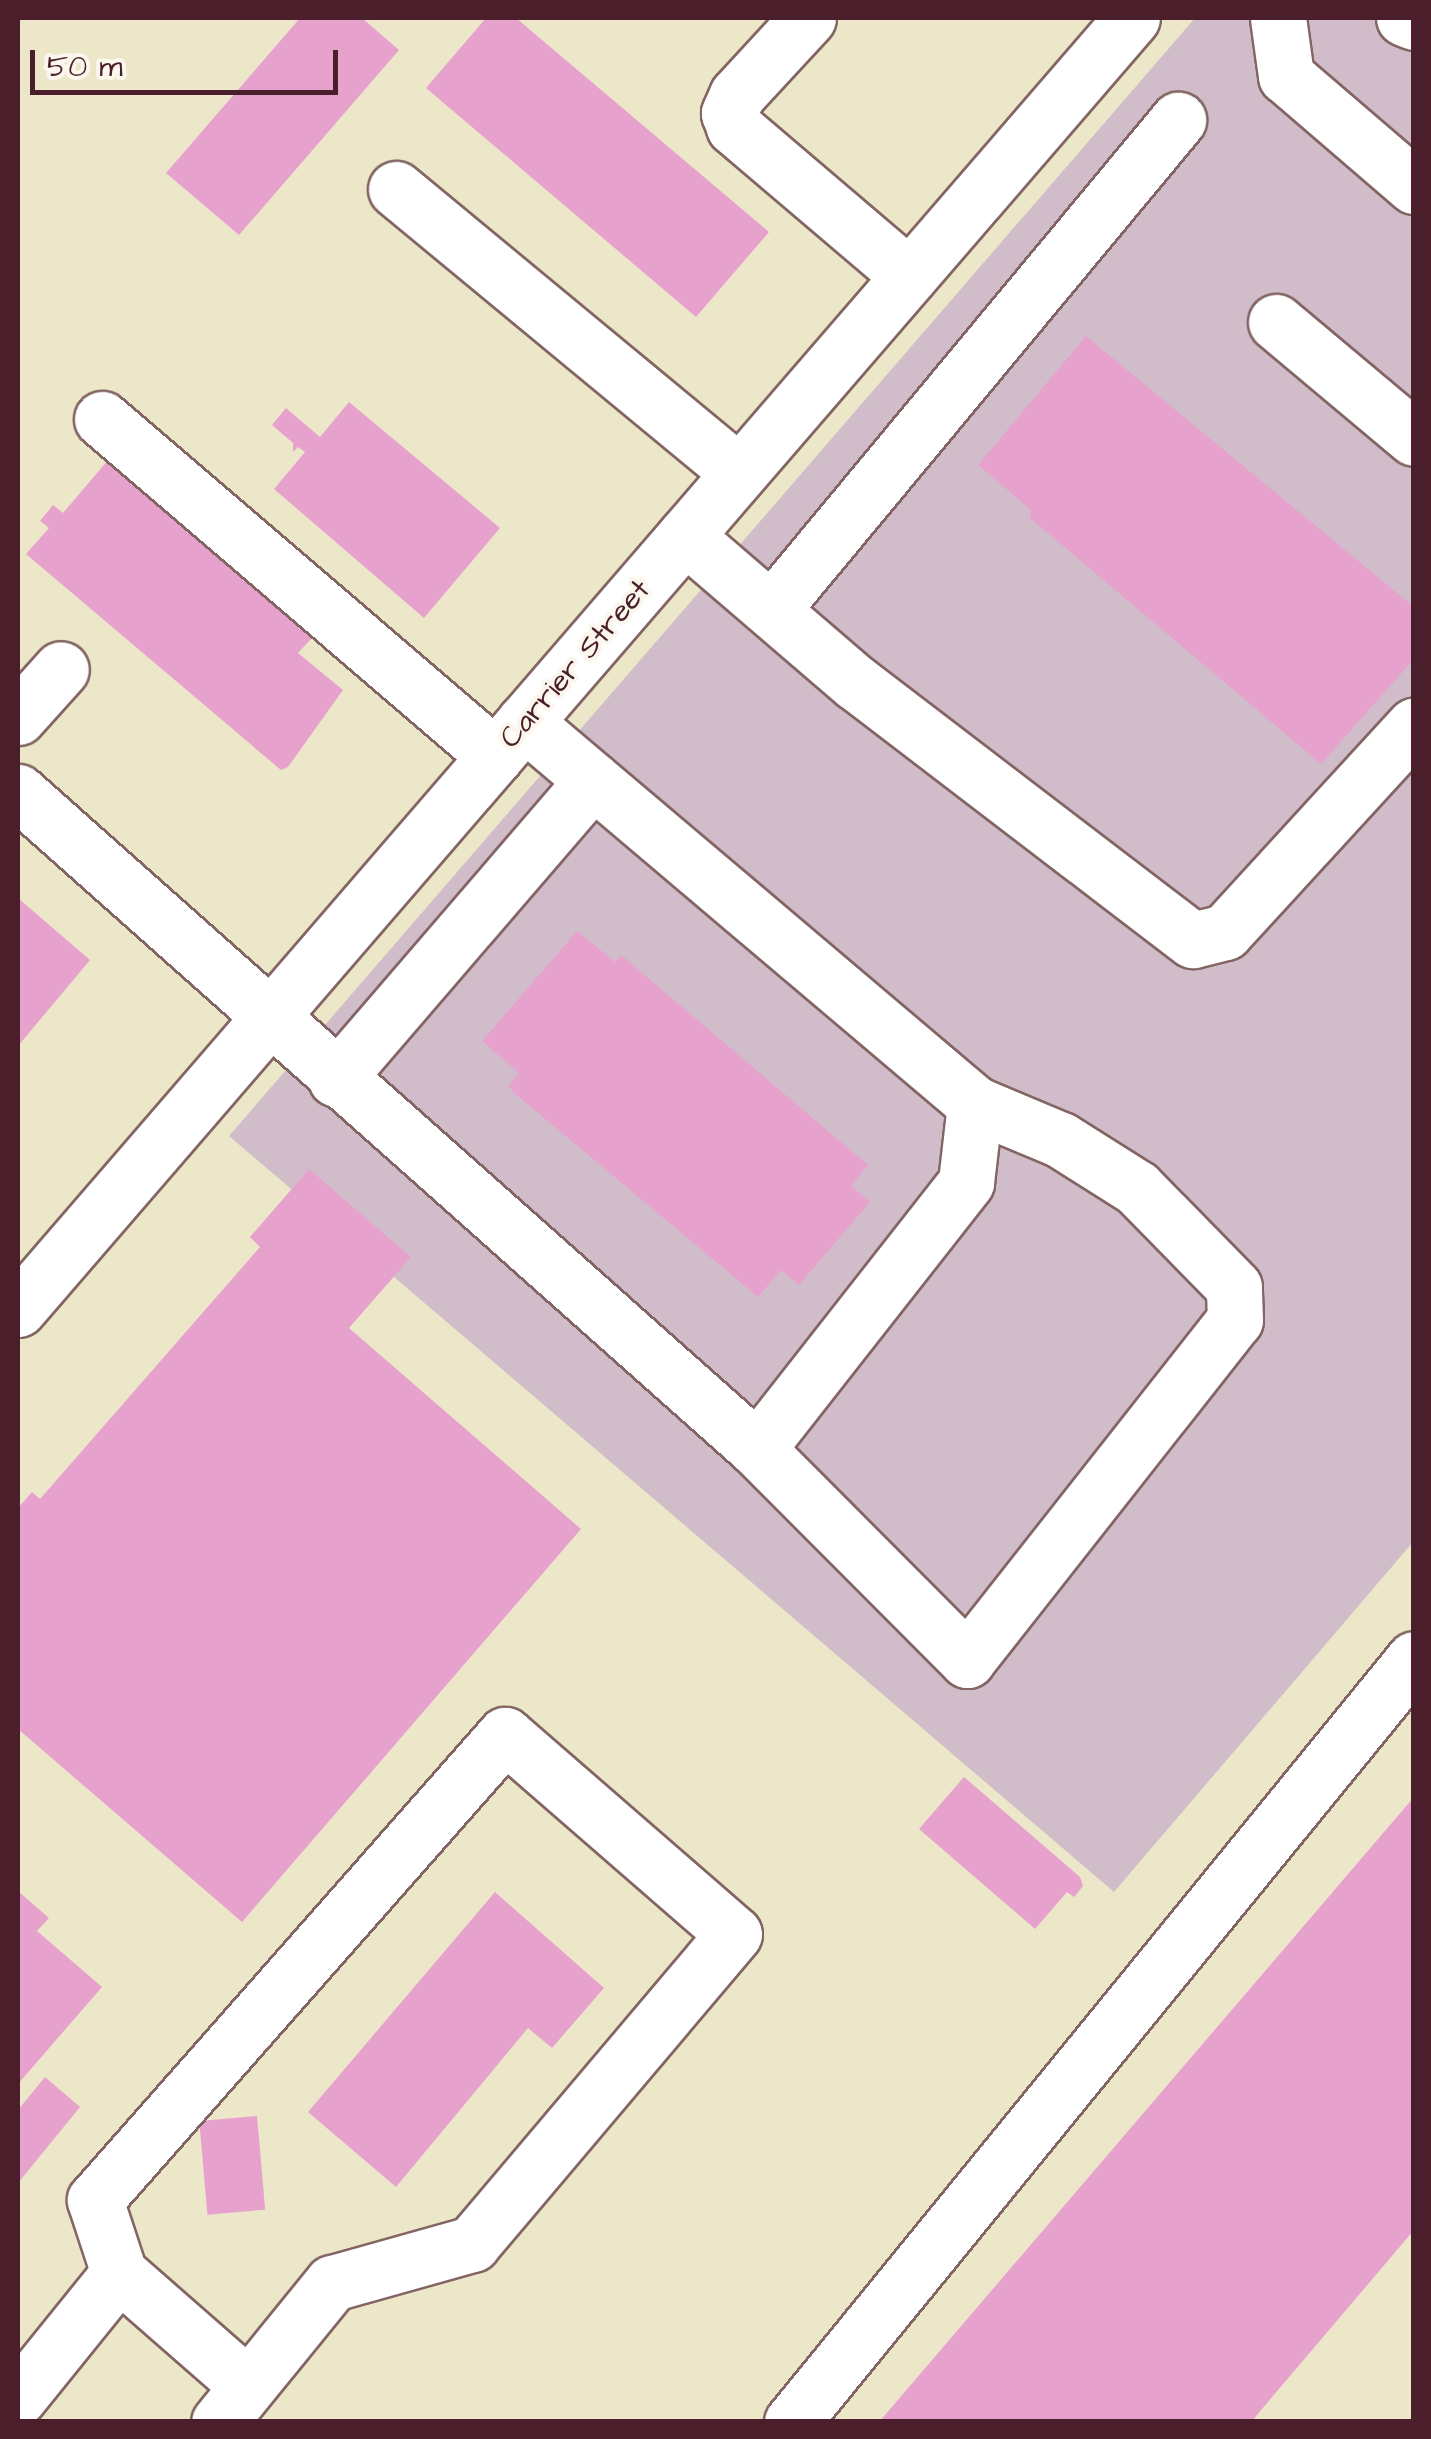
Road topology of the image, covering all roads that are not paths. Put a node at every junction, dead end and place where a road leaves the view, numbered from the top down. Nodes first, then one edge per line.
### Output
1 (808, 18) edge
2 (1132, 18) edge
3 (1278, 18) edge
4 (1404, 18) edge
5 (1414, 22) edge
6 (1178, 120) dead end
7 (1414, 186) edge
8 (396, 189) dead end
9 (909, 276) junction
10 (1276, 322) dead end
11 (102, 419) dead end
12 (1414, 438) edge
13 (739, 473) junction
14 (685, 536) junction
15 (772, 608) junction
16 (61, 669) dead end
17 (18, 717) edge
18 (1414, 726) edge
19 (510, 739) junction
20 (593, 780) junction
21 (18, 792) edge
22 (269, 1018) junction
23 (336, 1079) junction
24 (976, 1104) junction
25 (18, 1309) edge
26 (757, 1450) junction
27 (1414, 1659) edge
28 (119, 2274) junction
29 (18, 2398) edge
30 (233, 2404) edge
31 (792, 2422) edge

1 - 9 street
2 - 9 street, Carrier Street
3 - 7 street
4 - 5 street
6 - 15 street
8 - 13 street
9 - 13 street, Carrier Street
10 - 12 street
11 - 19 street
13 - 14 street, Carrier Street
14 - 15 street
14 - 19 street, Carrier Street
15 - 18 street
16 - 17 street
19 - 20 street
19 - 22 street, Carrier Street
20 - 23 street
20 - 24 street
21 - 22 street
22 - 23 street
22 - 25 street, Carrier Street
23 - 26 street
24 - 26 street
24 - 26 street
27 - 31 street
28 - 29 street
28 - 30 street
28 - 30 street

